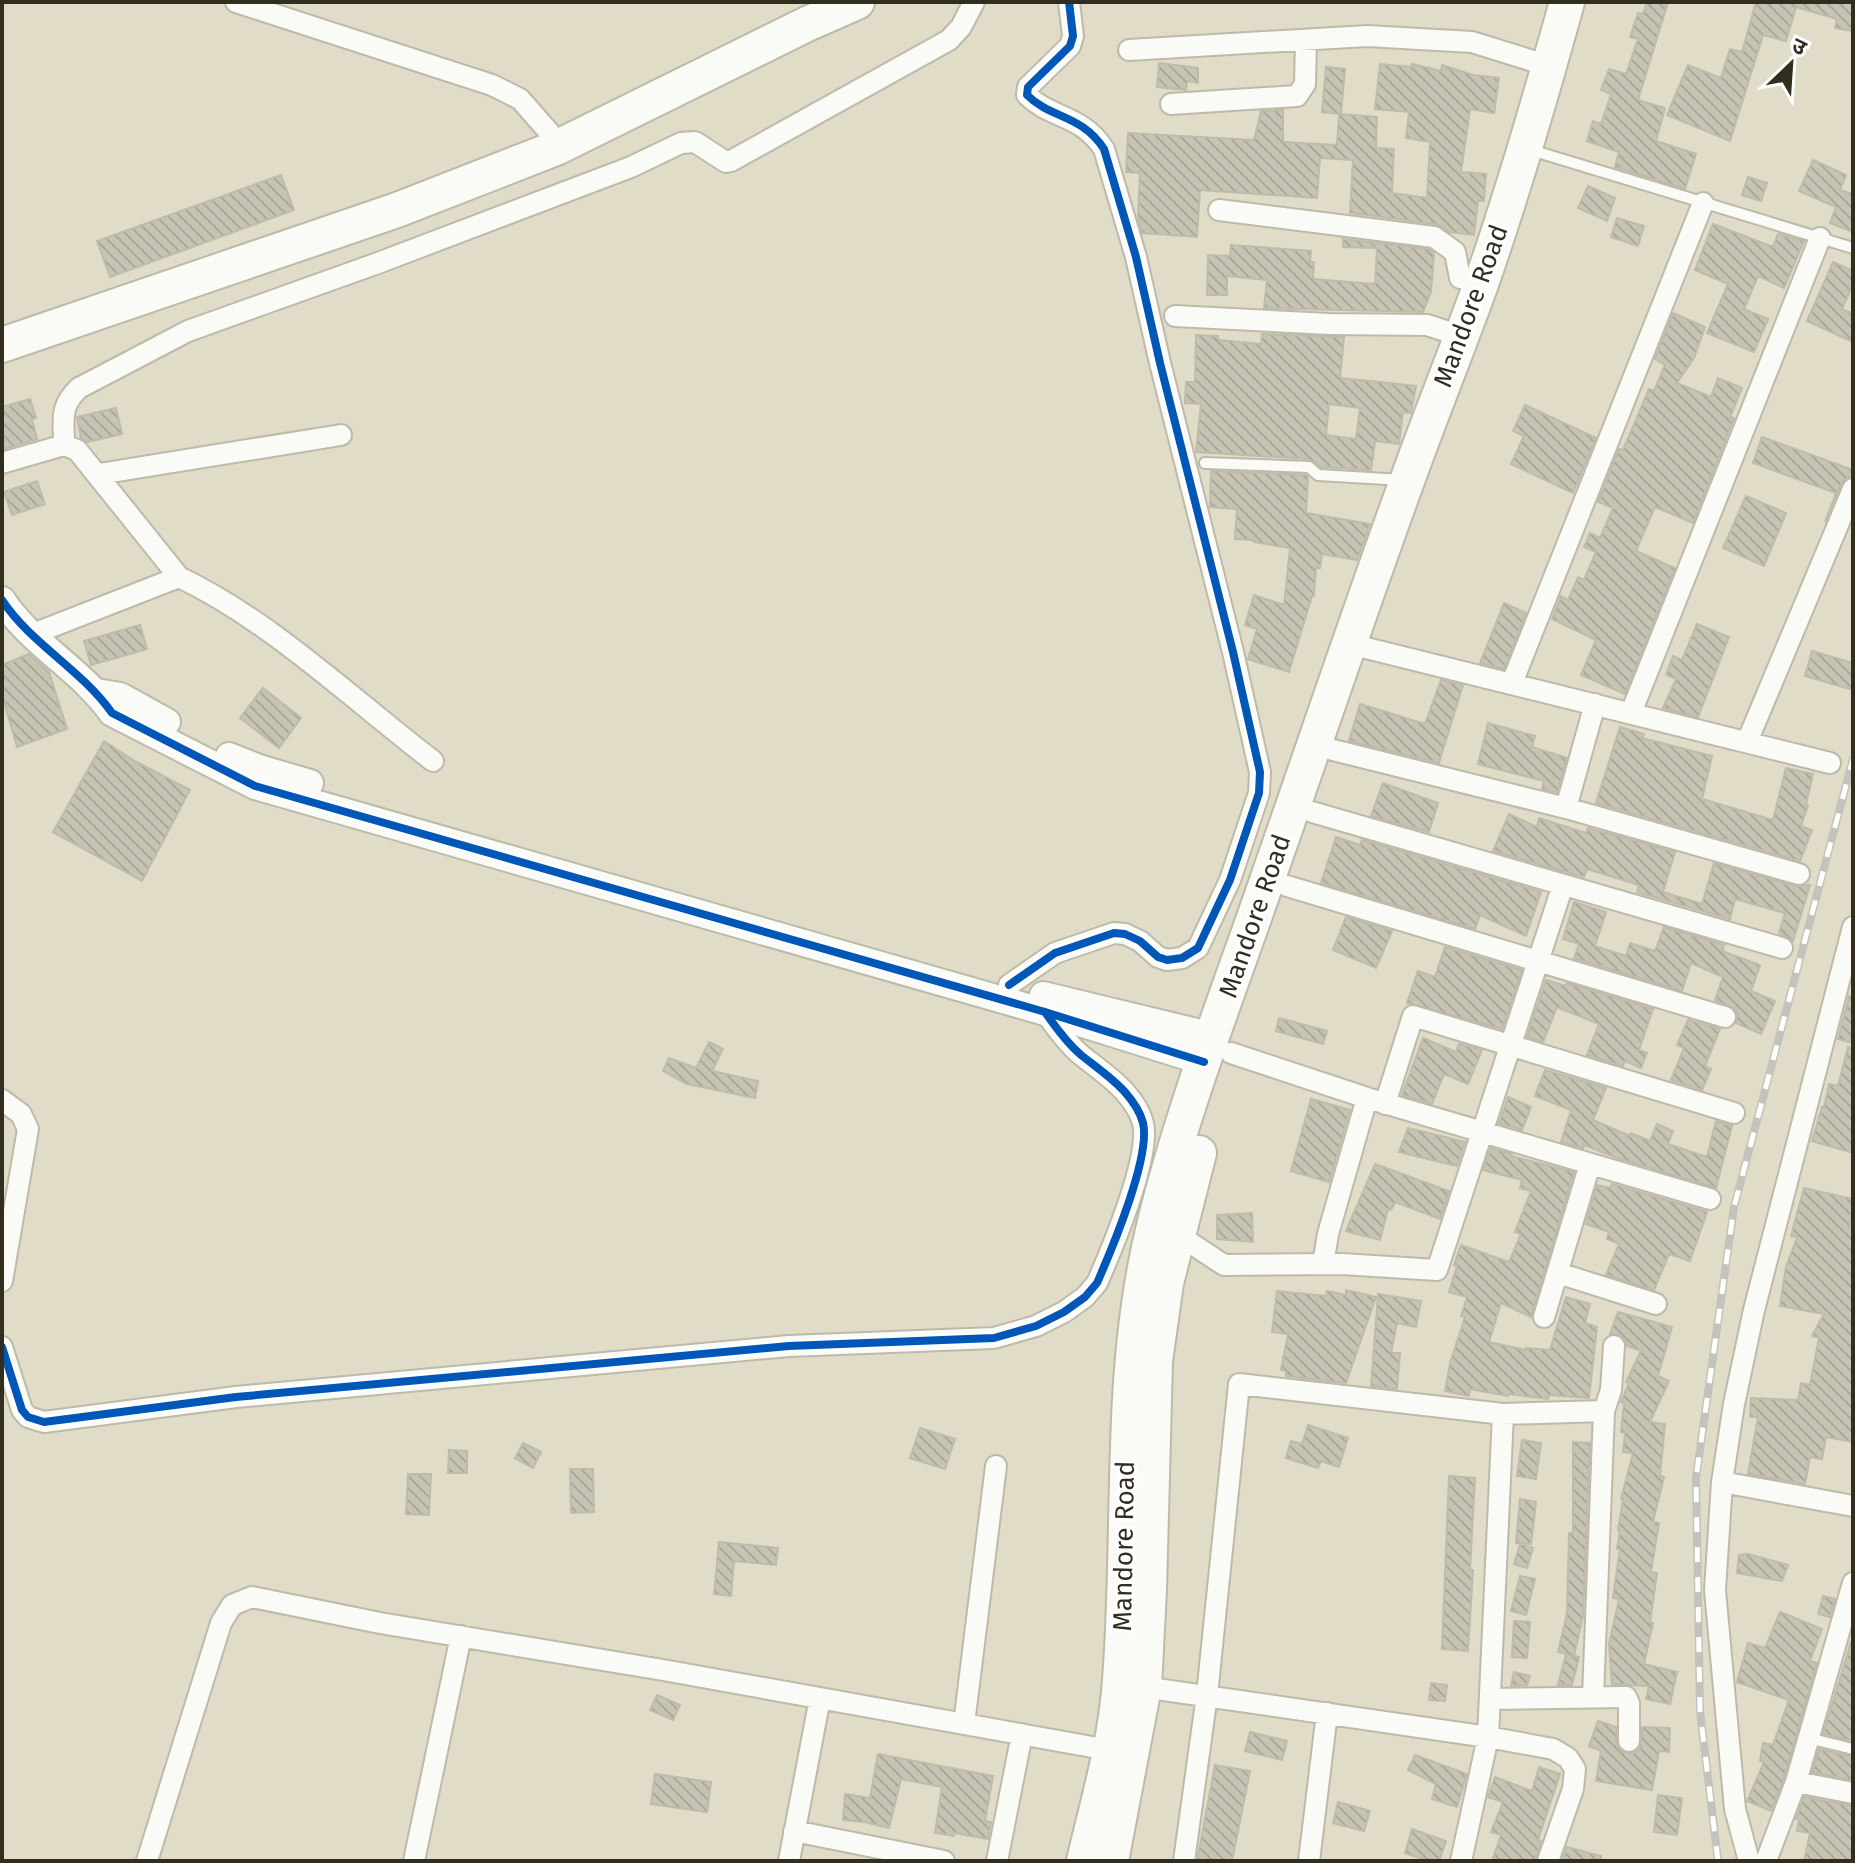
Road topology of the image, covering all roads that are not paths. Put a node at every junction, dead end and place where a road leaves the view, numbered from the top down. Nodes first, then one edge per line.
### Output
1 (236, 2) edge
2 (816, 2) edge
3 (857, 2) edge
4 (974, 2) edge
5 (1069, 2) edge
6 (1567, 2) edge
7 (1590, 2) edge
8 (1306, 40) junction
9 (1129, 50) dead end
10 (1549, 66) junction
11 (1171, 104) dead end
12 (549, 132) junction
13 (1536, 152) junction
14 (1703, 203) junction
15 (1219, 210) dead end
16 (1820, 238) junction
17 (1853, 248) edge
18 (1482, 279) junction
19 (1175, 316) dead end
20 (2, 327) edge
21 (1461, 336) junction
22 (2, 345) edge
23 (341, 435) dead end
24 (64, 445) junction
25 (2, 463) edge
26 (1205, 463) dead end
27 (99, 474) junction
28 (1407, 480) junction
29 (1853, 489) edge
30 (179, 577) junction
31 (2, 600) edge
32 (33, 634) junction
33 (1360, 646) junction
34 (1512, 683) junction
35 (1595, 704) junction
36 (1631, 713) junction
37 (1747, 742) junction
38 (1333, 750) junction
39 (433, 761) dead end
40 (1830, 763) dead end
41 (259, 778) junction
42 (1566, 808) junction
43 (1312, 812) junction
44 (1799, 874) dead end
45 (1563, 885) junction
46 (1287, 886) junction
47 (1852, 933) edge
48 (1782, 948) dead end
49 (1538, 961) junction
50 (1009, 985) junction
51 (1045, 1012) junction
52 (1725, 1017) dead end
53 (1094, 1018) junction
54 (1511, 1044) junction
55 (1216, 1050) junction
56 (1376, 1101) junction
57 (12, 1106) edge
58 (1734, 1113) dead end
59 (1482, 1132) junction
60 (1590, 1164) junction
61 (1710, 1199) dead end
62 (1177, 1234) junction
63 (1323, 1264) junction
64 (1558, 1273) junction
65 (2, 1281) edge
66 (1656, 1304) dead end
67 (1544, 1317) dead end
68 (1614, 1346) dead end
69 (2, 1347) edge
70 (1604, 1411) junction
71 (1503, 1414) junction
72 (996, 1466) dead end
73 (1722, 1482) junction
74 (1853, 1506) edge
75 (1853, 1583) edge
76 (461, 1636) junction
77 (1132, 1686) junction
78 (1207, 1695) junction
79 (1593, 1697) junction
80 (820, 1698) junction
81 (1490, 1699) junction
82 (1327, 1713) junction
83 (964, 1724) junction
84 (1022, 1734) junction
85 (1488, 1737) junction
86 (1808, 1738) junction
87 (1629, 1741) dead end
88 (1853, 1749) edge
89 (1109, 1750) junction
90 (1796, 1782) junction
91 (1853, 1793) edge
92 (794, 1831) junction
93 (147, 1861) edge
94 (414, 1861) edge
95 (789, 1861) edge
96 (944, 1861) edge
97 (997, 1861) edge
98 (1084, 1861) edge
99 (1111, 1861) edge
100 (1184, 1861) edge
101 (1309, 1861) edge
102 (1461, 1861) edge
103 (1548, 1861) edge
104 (1749, 1861) edge
105 (1766, 1861) edge

1 - 12 street
2 - 12 highway
3 - 22 highway
4 - 24 street
5 - 50 street
6 - 10 highway, Mandore Road
7 - 13 highway, Mandore Road
8 - 9 street
8 - 10 street
8 - 11 street
10 - 13 highway, Mandore Road
12 - 20 highway
13 - 14 lane
13 - 18 highway, Mandore Road
13 - 33 highway, Mandore Road
14 - 16 lane
14 - 34 street
15 - 18 street
16 - 17 lane
16 - 36 street
18 - 21 highway, Mandore Road
19 - 21 street
21 - 28 highway, Mandore Road
23 - 27 street
24 - 25 street
24 - 27 street
26 - 28 lane
27 - 30 street
28 - 33 highway, Mandore Road
29 - 37 street
30 - 32 street
30 - 39 street
31 - 32 street
32 - 41 street
33 - 34 street
33 - 38 highway, Mandore Road
33 - 55 highway, Mandore Road
34 - 35 street
35 - 36 street
35 - 42 street
36 - 37 street
37 - 40 street
38 - 42 street
38 - 43 highway, Mandore Road
41 - 50 street
41 - 51 street
42 - 44 street
43 - 45 street
43 - 46 highway, Mandore Road
45 - 48 street
45 - 49 street
46 - 49 street
46 - 55 highway, Mandore Road
47 - 73 street
49 - 52 street
49 - 54 street
50 - 53 street
51 - 53 street
51 - 69 street
53 - 55 street
54 - 56 street
54 - 58 street
54 - 59 street
55 - 56 street
55 - 62 highway, Mandore Road
55 - 77 highway, Mandore Road
56 - 59 street
56 - 63 street
57 - 65 street
59 - 60 street
59 - 63 street
60 - 61 street
60 - 64 street
62 - 63 street
62 - 77 highway, Mandore Road
64 - 66 street
64 - 67 street
68 - 70 street
70 - 71 street
70 - 79 street
71 - 78 street
71 - 81 street
72 - 83 street
73 - 74 street
73 - 104 street
75 - 86 street
76 - 80 street
76 - 93 street
76 - 94 street
77 - 78 street
77 - 89 highway, Mandore Road
77 - 99 highway, Mandore Road
78 - 82 street
78 - 100 street
79 - 81 street
79 - 87 street
80 - 83 street
80 - 92 street
81 - 85 street
82 - 85 street
82 - 101 street
83 - 84 street
84 - 89 street
84 - 97 street
85 - 102 street
85 - 103 street
86 - 88 lane
86 - 90 street
89 - 98 highway, Mandore Road
90 - 91 street
90 - 105 street
92 - 95 street
92 - 96 street

